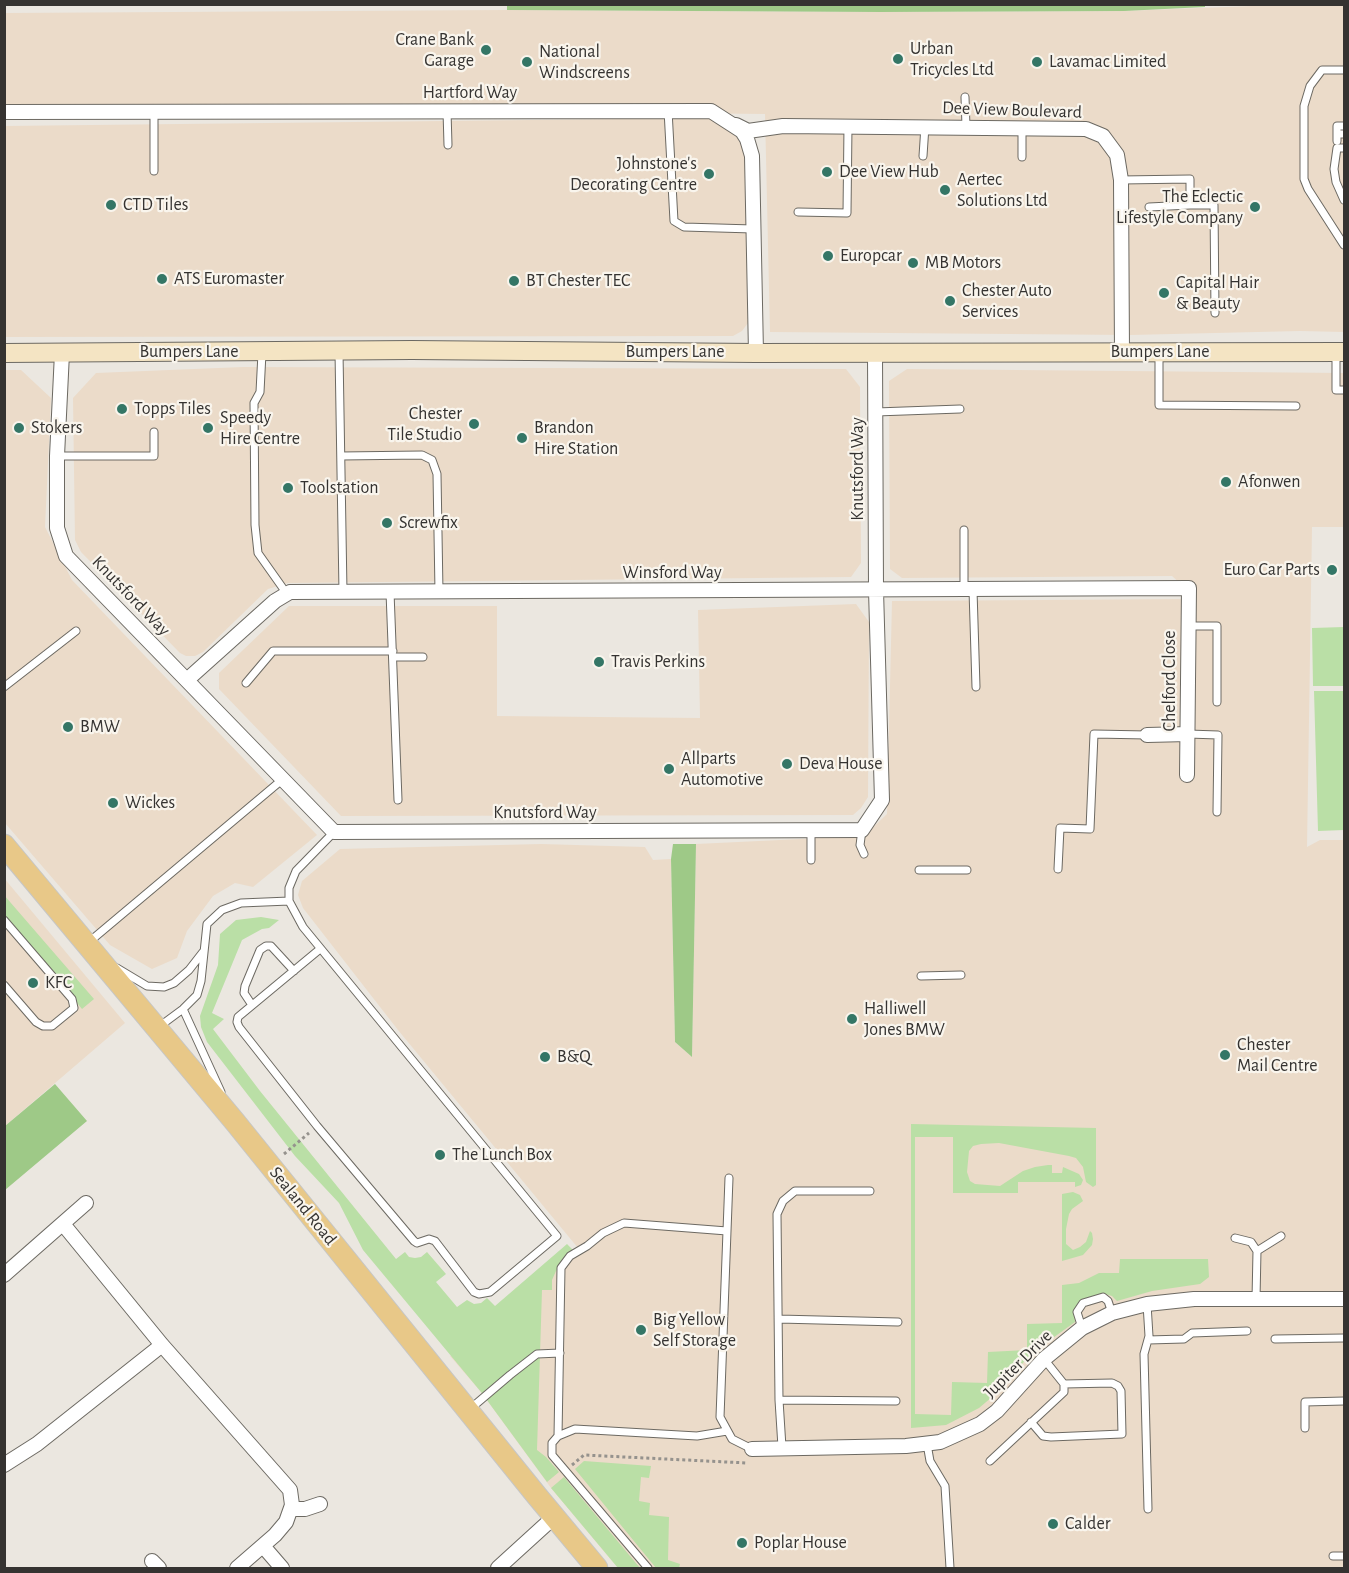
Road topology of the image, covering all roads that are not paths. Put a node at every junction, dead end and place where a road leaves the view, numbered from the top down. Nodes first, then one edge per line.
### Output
1 (1344, 70) edge
2 (965, 97) dead end
3 (668, 109) junction
4 (447, 111) junction
5 (4, 112) edge
6 (154, 113) junction
7 (735, 125) junction
8 (848, 126) junction
9 (925, 126) junction
10 (1344, 126) edge
11 (966, 127) junction
12 (1022, 128) junction
13 (1340, 143) edge
14 (448, 146) dead end
15 (1344, 155) edge
16 (923, 156) dead end
17 (1022, 157) dead end
18 (154, 171) dead end
19 (1121, 180) junction
20 (1344, 200) edge
21 (1190, 205) junction
22 (1149, 207) dead end
23 (798, 212) dead end
24 (753, 229) junction
25 (1344, 245) edge
26 (1215, 313) dead end
27 (262, 351) junction
28 (339, 351) junction
29 (1159, 351) junction
30 (875, 352) junction
31 (4, 353) edge
32 (62, 353) junction
33 (756, 353) junction
34 (1122, 353) junction
35 (1340, 353) edge
36 (1344, 390) edge
37 (1296, 406) dead end
38 (960, 409) dead end
39 (876, 412) junction
40 (154, 432) dead end
41 (57, 456) junction
42 (341, 456) junction
43 (964, 530) dead end
44 (1189, 588) joint
45 (876, 590) junction
46 (968, 590) junction
47 (343, 592) junction
48 (390, 592) junction
49 (439, 592) junction
50 (287, 594) junction
51 (1188, 626) junction
52 (76, 631) dead end
53 (393, 654) junction
54 (423, 657) dead end
55 (188, 679) junction
56 (246, 683) dead end
57 (4, 687) edge
58 (976, 687) dead end
59 (1217, 702) dead end
60 (1188, 734) junction
61 (1148, 735) joint
62 (1187, 776) dead end
63 (284, 778) junction
64 (398, 800) dead end
65 (1217, 812) dead end
66 (811, 830) junction
67 (862, 830) junction
68 (334, 832) junction
69 (4, 845) edge
70 (864, 854) dead end
71 (811, 860) dead end
72 (1059, 869) dead end
73 (919, 870) dead end
74 (967, 870) dead end
75 (289, 901) junction
76 (4, 920) edge
77 (320, 949) junction
78 (204, 950) junction
79 (93, 951) junction
80 (294, 971) junction
81 (961, 975) dead end
82 (921, 976) dead end
83 (4, 985) edge
84 (252, 1005) junction
85 (183, 1009) junction
86 (158, 1028) junction
87 (235, 1122) junction
88 (729, 1178) dead end
89 (870, 1191) dead end
90 (86, 1203) dead end
91 (63, 1224) junction
92 (727, 1231) junction
93 (1281, 1236) dead end
94 (1235, 1238) dead end
95 (1257, 1251) junction
96 (4, 1275) edge
97 (1256, 1299) junction
98 (1344, 1299) edge
99 (1147, 1304) junction
100 (1112, 1313) junction
101 (779, 1320) junction
102 (898, 1322) dead end
103 (1082, 1328) junction
104 (1247, 1331) dead end
105 (1344, 1338) edge
106 (1275, 1339) dead end
107 (1148, 1340) junction
108 (162, 1345) junction
109 (560, 1353) junction
110 (1044, 1359) junction
111 (1064, 1384) junction
112 (779, 1400) junction
113 (896, 1401) dead end
114 (1344, 1401) edge
115 (468, 1411) junction
116 (1031, 1422) junction
117 (1305, 1428) dead end
118 (727, 1431) junction
119 (558, 1436) junction
120 (927, 1444) junction
121 (782, 1447) junction
122 (752, 1449) joint
123 (990, 1461) dead end
124 (4, 1465) edge
125 (320, 1504) dead end
126 (291, 1509) junction
127 (1148, 1509) dead end
128 (554, 1517) junction
129 (262, 1546) junction
130 (1333, 1556) dead end
131 (1344, 1556) edge
132 (237, 1569) edge
133 (282, 1569) edge
134 (498, 1569) edge
135 (597, 1569) edge
136 (648, 1569) edge
137 (950, 1569) edge

1 - 25 lane
2 - 11 lane
3 - 4 street, Hartford Way
3 - 7 street, Hartford Way
3 - 24 lane
4 - 6 street, Hartford Way
4 - 14 lane
5 - 6 street, Hartford Way
6 - 18 lane
7 - 8 street, Dee View Boulevard
7 - 24 street
8 - 9 street, Dee View Boulevard
8 - 23 lane
9 - 11 street, Dee View Boulevard
9 - 16 lane
10 - 13 lane
11 - 12 street, Dee View Boulevard
12 - 17 lane
12 - 19 street, Dee View Boulevard
13 - 15 lane
13 - 20 lane
19 - 21 lane
19 - 34 street, Dee View Boulevard
21 - 22 lane
21 - 26 lane
24 - 33 street
27 - 28 street, Bumpers Lane
27 - 32 street, Bumpers Lane
27 - 50 lane
28 - 33 street, Bumpers Lane
28 - 42 lane
29 - 34 street, Bumpers Lane
29 - 35 street, Bumpers Lane
29 - 37 lane
30 - 33 street, Bumpers Lane
30 - 34 street, Bumpers Lane
30 - 39 street, Knutsford Way
31 - 32 street, Bumpers Lane
32 - 41 street, Knutsford Way
35 - 36 lane
38 - 39 lane
39 - 45 street, Knutsford Way
40 - 41 lane
41 - 55 street, Knutsford Way
42 - 47 lane
42 - 49 lane
43 - 46 lane
44 - 46 street, Winsford Way
44 - 51 street, Chelford Close
45 - 46 street, Winsford Way
45 - 49 street, Winsford Way
45 - 67 street, Knutsford Way
46 - 58 lane
47 - 48 street, Winsford Way
47 - 50 street, Winsford Way
48 - 49 street, Winsford Way
48 - 53 lane
50 - 55 street
51 - 59 lane
51 - 60 street, Chelford Close
52 - 57 lane
53 - 54 lane
53 - 56 lane
53 - 64 lane
55 - 63 street, Knutsford Way
60 - 61 street
60 - 62 street, Chelford Close
60 - 65 lane
61 - 72 lane
63 - 68 street, Knutsford Way
63 - 79 lane
66 - 67 street, Knutsford Way
66 - 68 street, Knutsford Way
66 - 71 lane
67 - 70 lane
68 - 75 lane
69 - 79 main road, Sealand Road
73 - 74 lane
75 - 77 lane
75 - 78 lane
76 - 83 lane
77 - 80 lane
77 - 84 lane
78 - 79 lane
78 - 85 lane
79 - 86 main road, Sealand Road
80 - 84 lane
80 - 84 lane
81 - 82 lane
85 - 86 lane
85 - 87 lane
86 - 87 main road, Sealand Road
87 - 115 main road, Sealand Road
88 - 92 lane
89 - 101 lane
90 - 91 street
91 - 96 street
91 - 108 street
92 - 109 lane
92 - 118 lane
93 - 95 lane
94 - 95 lane
95 - 97 lane
97 - 98 street, Jupiter Drive
97 - 99 street, Jupiter Drive
99 - 100 street, Jupiter Drive
99 - 107 lane
100 - 103 street, Jupiter Drive
100 - 103 lane
101 - 102 lane
101 - 112 lane
103 - 110 street, Jupiter Drive
104 - 107 lane
105 - 106 lane
107 - 127 lane
108 - 124 street
108 - 126 street
109 - 115 lane
109 - 119 lane
110 - 111 lane
110 - 120 street, Jupiter Drive
111 - 116 lane
111 - 116 lane
112 - 113 lane
112 - 121 lane
114 - 117 lane
115 - 128 main road, Sealand Road
116 - 123 lane
118 - 119 lane
118 - 122 lane
119 - 136 lane
120 - 121 street, Jupiter Drive
120 - 137 lane
121 - 122 street, Jupiter Drive
125 - 126 street
126 - 129 street
128 - 134 street
128 - 135 main road, Sealand Road
129 - 132 street
129 - 133 street
130 - 131 lane

